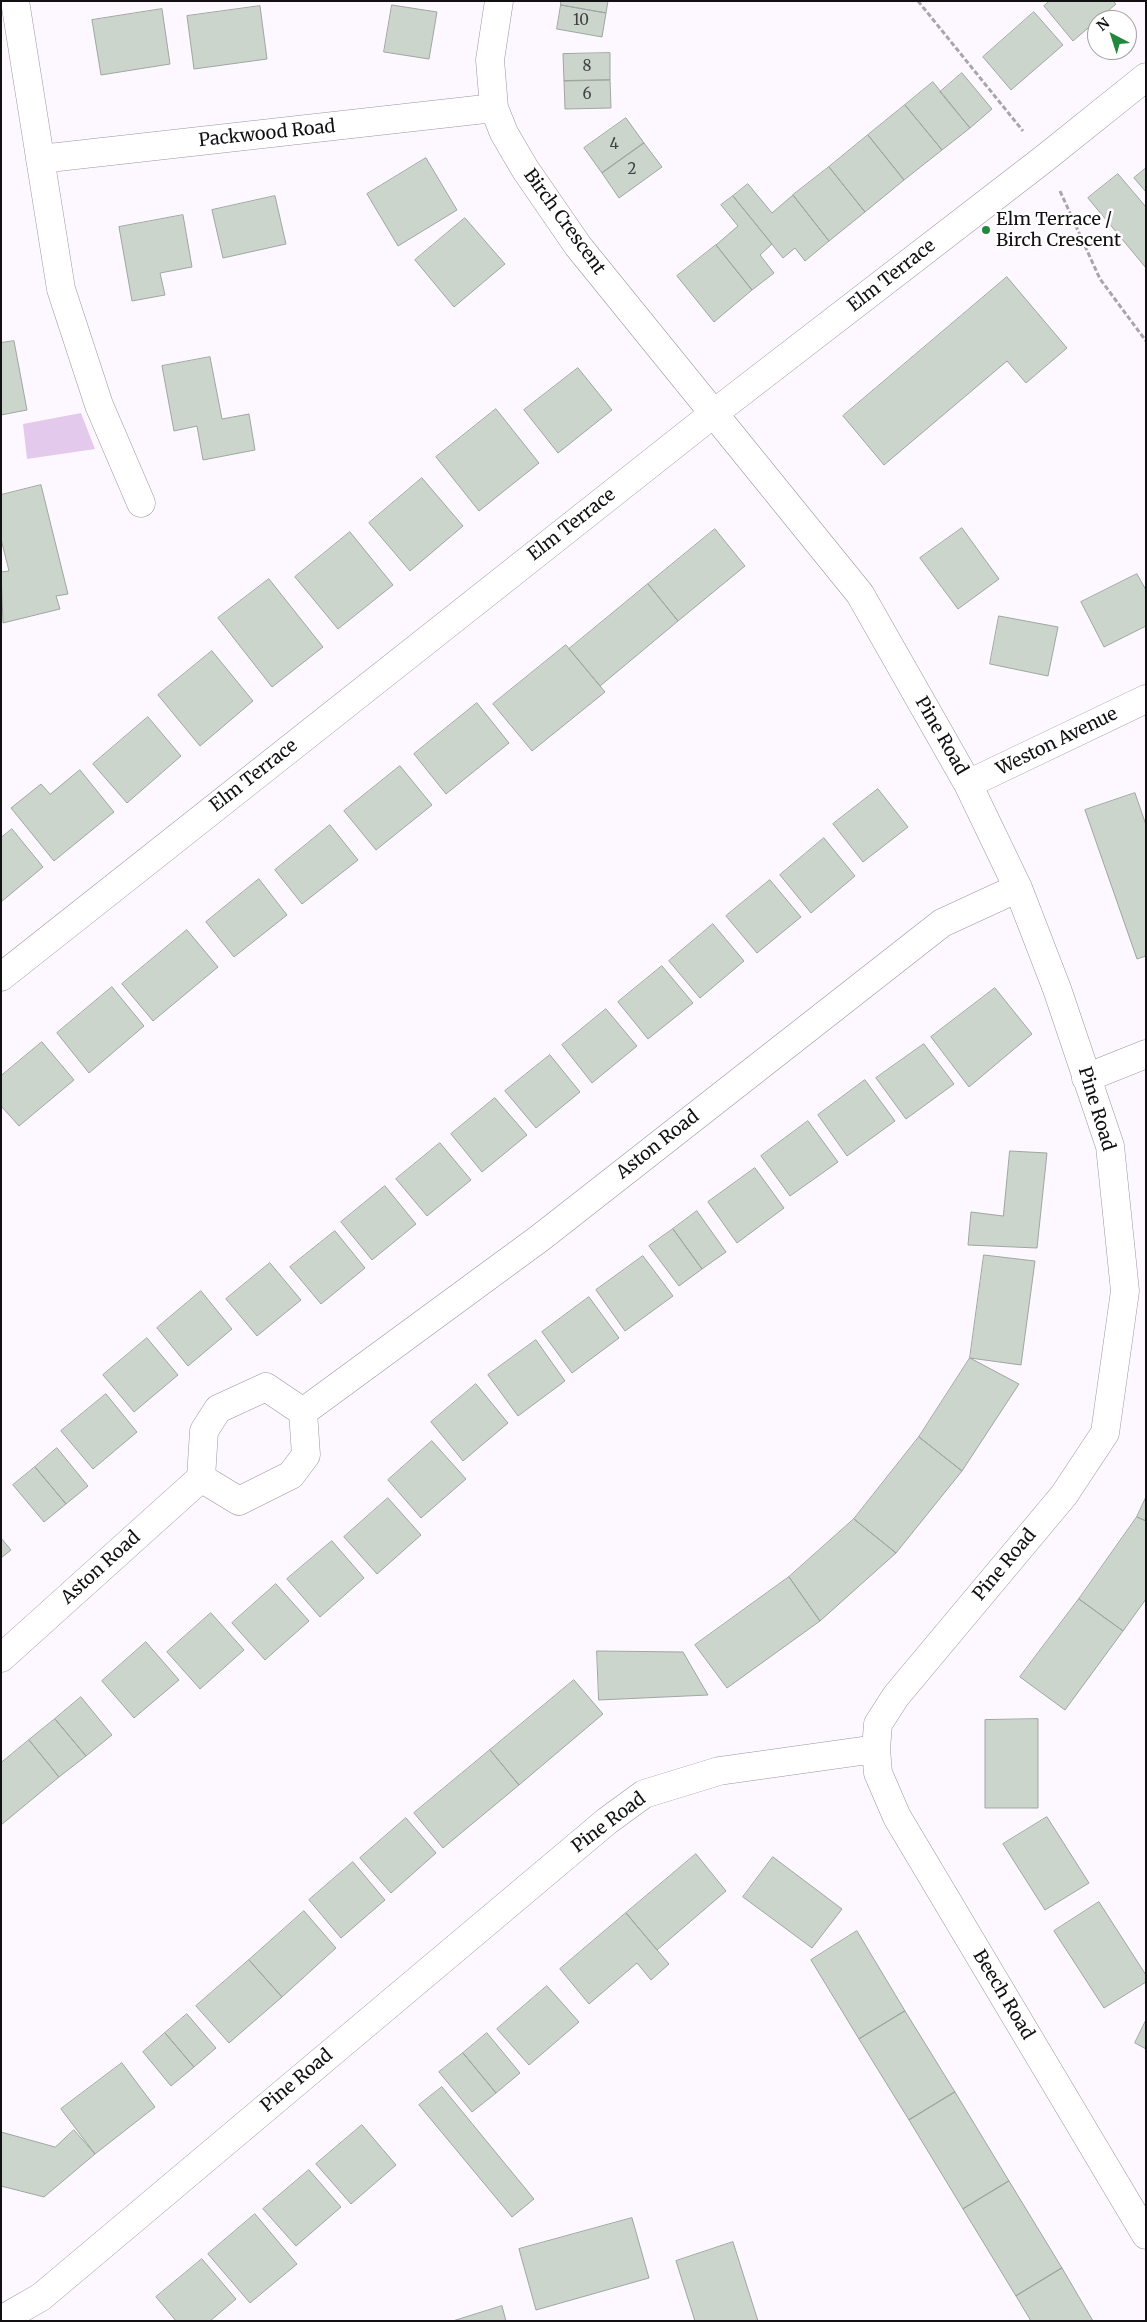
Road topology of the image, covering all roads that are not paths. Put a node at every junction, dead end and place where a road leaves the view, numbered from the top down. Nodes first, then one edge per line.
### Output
1 (15, 1) edge
2 (499, 1) edge
3 (1146, 77) edge
4 (494, 108) junction
5 (40, 159) junction
6 (713, 414) junction
7 (141, 502) dead end
8 (1146, 699) edge
9 (968, 784) junction
10 (1018, 888) junction
11 (1, 977) edge
12 (1146, 1054) edge
13 (1086, 1078) junction
14 (303, 1412) junction
15 (201, 1478) junction
16 (1, 1658) edge
17 (876, 1749) junction
18 (1146, 2235) edge
19 (1, 2320) edge

1 - 5 street
2 - 4 street, Birch Crescent
3 - 6 street, Elm Terrace
4 - 5 street, Packwood Road
4 - 6 street, Birch Crescent
5 - 7 street
6 - 9 street, Pine Road
6 - 11 street, Elm Terrace
8 - 9 street, Weston Avenue
9 - 10 street, Pine Road
10 - 13 street, Pine Road
10 - 14 street, Aston Road
12 - 13 street
13 - 17 street, Pine Road
14 - 15 street
14 - 15 street
15 - 16 street, Aston Road
17 - 18 street, Beech Road
17 - 19 street, Pine Road

